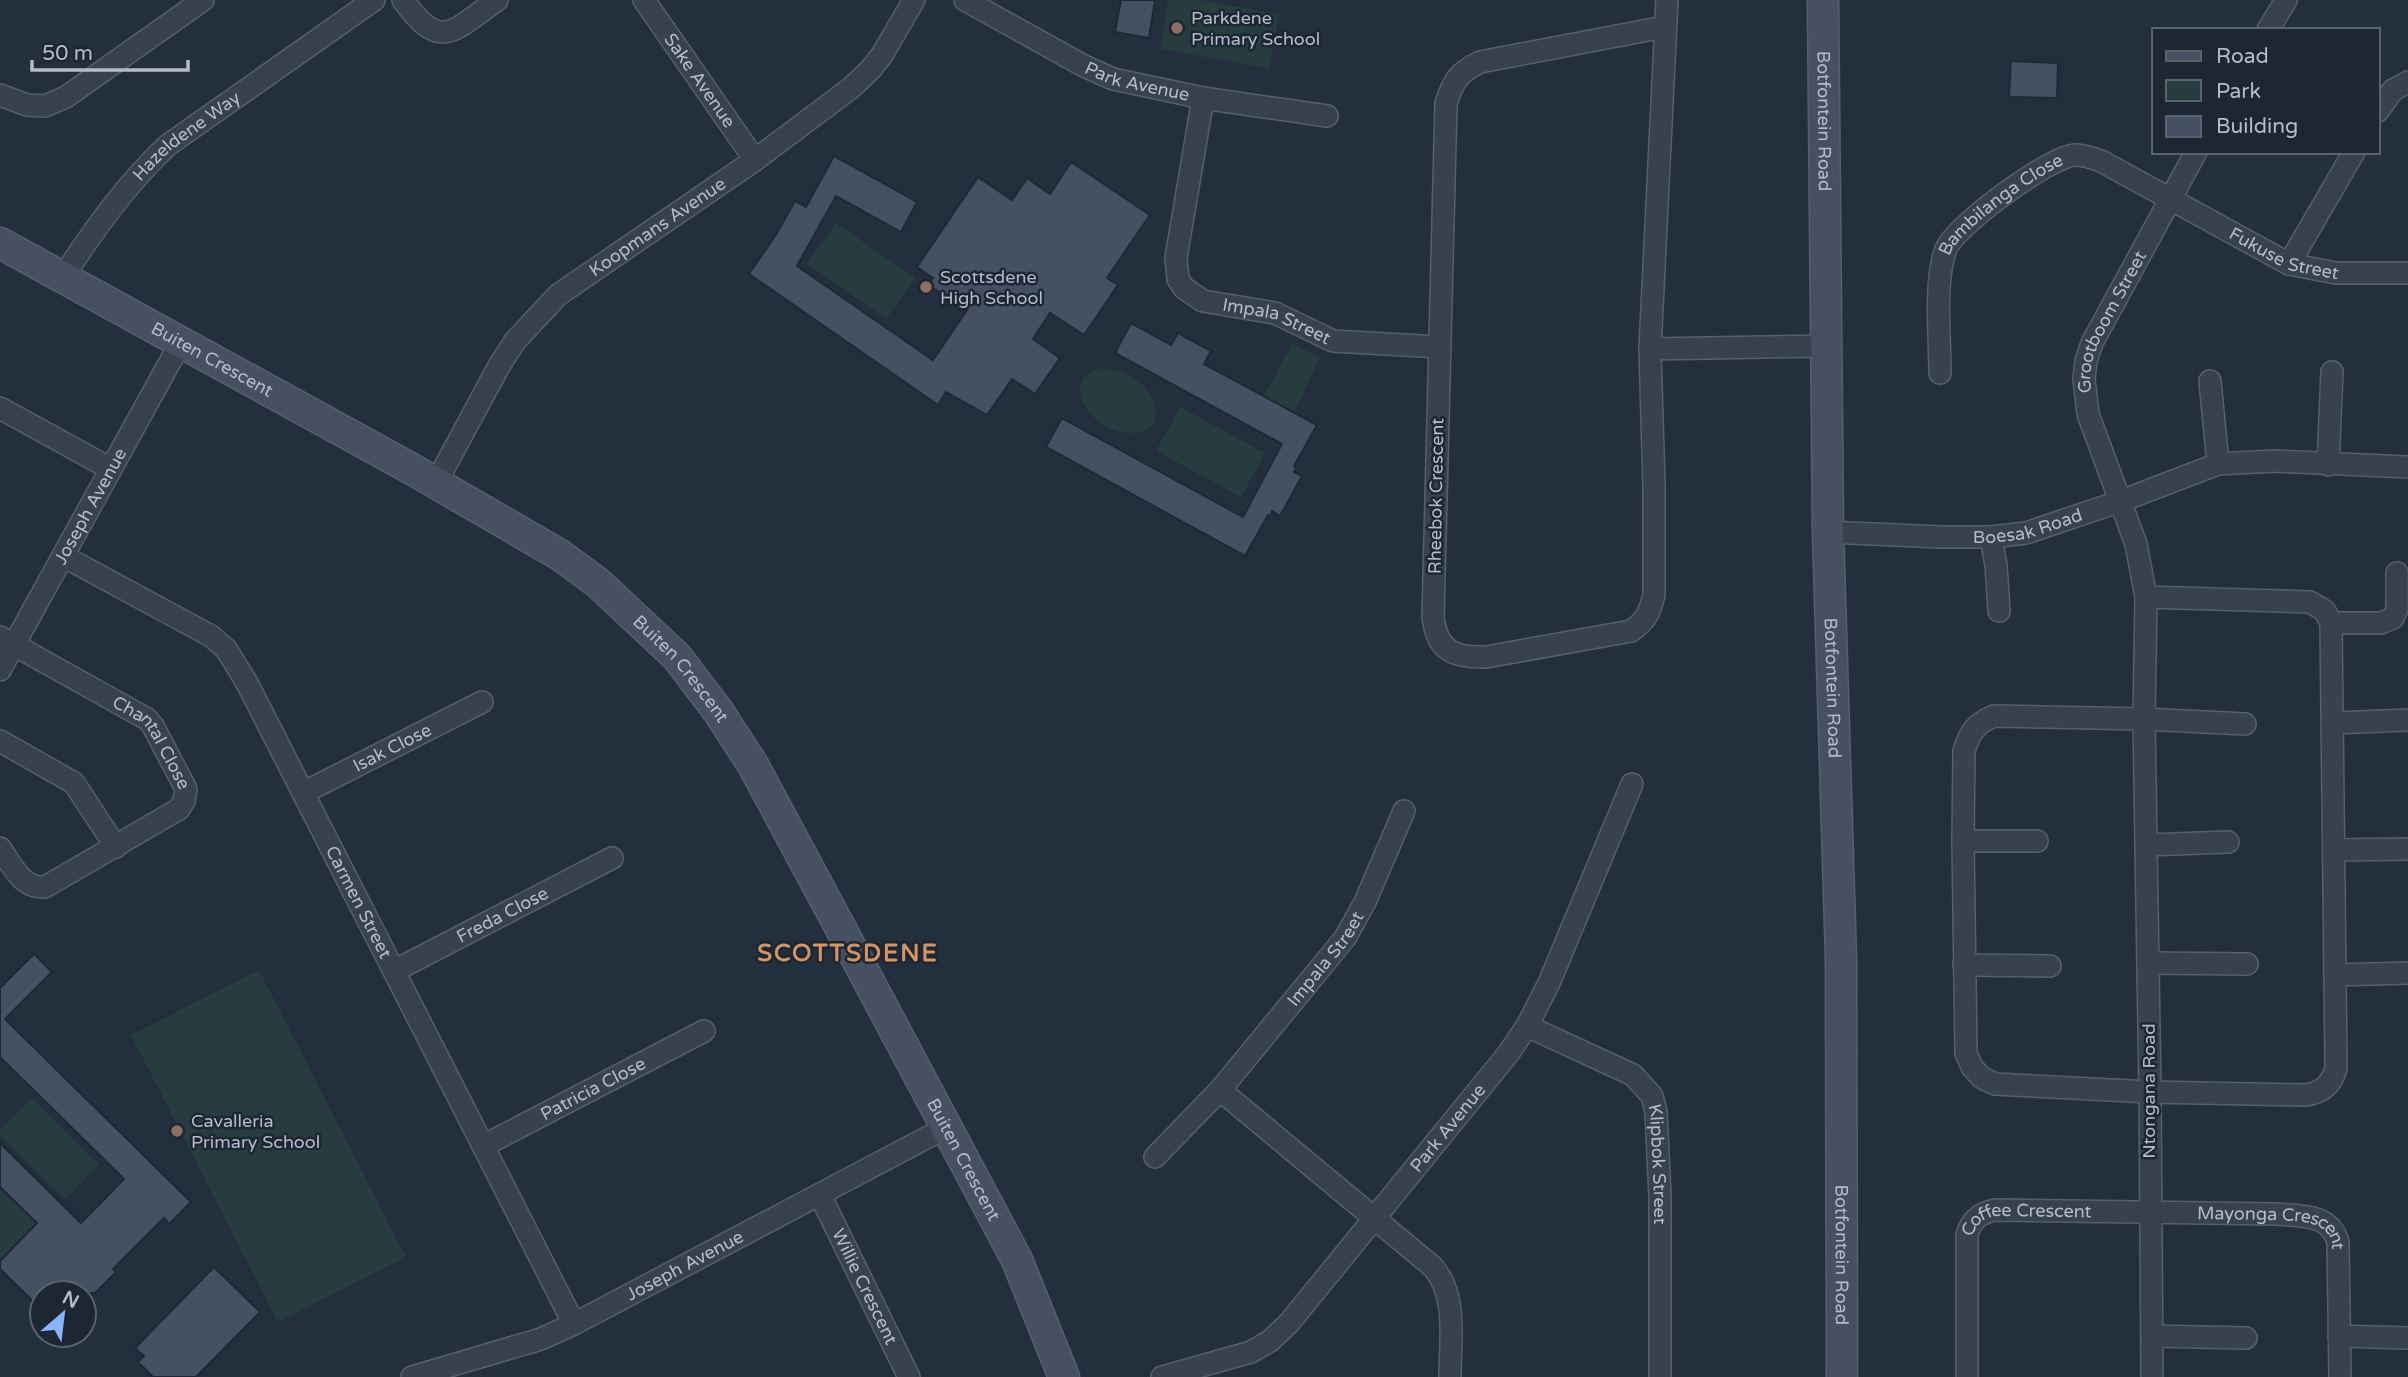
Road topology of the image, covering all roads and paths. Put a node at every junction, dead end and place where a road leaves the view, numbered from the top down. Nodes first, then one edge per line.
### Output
1 (203, 0) edge
2 (374, 0) edge
3 (403, 0) edge
4 (497, 0) edge
5 (644, 0) edge
6 (914, 0) edge
7 (965, 0) edge
8 (1667, 0) edge
9 (1823, 0) edge
10 (2286, 0) edge
11 (1664, 27) junction
12 (2269, 28) edge
13 (2408, 82) edge
14 (0, 95) edge
15 (1203, 98) junction
16 (2380, 108) edge
17 (1327, 116) dead end
18 (2195, 154) edge
19 (2353, 154) edge
20 (755, 160) junction
21 (2170, 197) junction
22 (0, 243) edge
23 (2289, 264) junction
24 (2408, 273) edge
25 (63, 277) junction
26 (181, 342) junction
27 (1828, 346) junction
28 (1440, 347) junction
29 (1650, 349) junction
30 (2332, 372) dead end
31 (1940, 373) dead end
32 (2210, 381) dead end
33 (0, 408) edge
34 (2218, 464) junction
35 (2328, 465) junction
36 (2408, 467) edge
37 (111, 468) junction
38 (436, 483) junction
39 (2121, 501) junction
40 (1828, 532) junction
41 (1991, 537) junction
42 (63, 556) junction
43 (2397, 573) dead end
44 (2146, 597) junction
45 (1999, 611) dead end
46 (2331, 623) junction
47 (7, 641) edge
48 (0, 670) edge
49 (482, 702) dead end
50 (2144, 719) junction
51 (2408, 720) edge
52 (2333, 723) junction
53 (2245, 724) dead end
54 (0, 741) edge
55 (1632, 784) dead end
56 (303, 793) junction
57 (1404, 811) dead end
58 (1963, 841) junction
59 (2037, 841) dead end
60 (2228, 842) dead end
61 (2147, 845) junction
62 (116, 847) junction
63 (0, 848) edge
64 (2408, 849) edge
65 (2335, 850) junction
66 (612, 858) dead end
67 (2148, 963) junction
68 (2247, 964) dead end
69 (1964, 965) junction
70 (2050, 966) dead end
71 (394, 971) junction
72 (2408, 974) edge
73 (2336, 975) junction
74 (1528, 1026) junction
75 (704, 1031) dead end
76 (1220, 1090) junction
77 (2150, 1092) junction
78 (947, 1127) junction
79 (483, 1146) junction
80 (1155, 1157) dead end
81 (820, 1195) junction
82 (2150, 1210) junction
83 (1373, 1217) junction
84 (574, 1324) junction
85 (2152, 1336) junction
86 (2339, 1336) junction
87 (2246, 1338) dead end
88 (2408, 1338) edge
89 (1220, 1369) edge
90 (905, 1376) edge
91 (412, 1377) edge
92 (1064, 1377) edge
93 (1162, 1377) edge
94 (1450, 1377) edge
95 (1660, 1377) edge
96 (1842, 1377) edge
97 (1968, 1377) edge
98 (2152, 1377) edge
99 (2340, 1377) edge

1 - 14 street
2 - 25 street, Hazeldene Way
3 - 4 street
5 - 20 street, Sake Avenue
6 - 20 street, Koopmans Avenue
7 - 15 street, Park Avenue
8 - 11 street, Rheebok Crescent
9 - 27 street, Botfontein Road
10 - 12 street
11 - 28 street, Rheebok Crescent
11 - 29 street, Rheebok Crescent
13 - 16 street
15 - 17 street, Park Avenue
15 - 28 street, Impala Street
18 - 21 street, Grootboom Street
19 - 23 street
20 - 38 street, Koopmans Avenue
21 - 23 street, Fukuse Street
21 - 31 street, Bambilanga Close
21 - 39 street, Grootboom Street
22 - 25 street, Buiten Crescent
23 - 24 street, Fukuse Street
25 - 26 street, Buiten Crescent
26 - 37 street, Joseph Avenue
26 - 38 street, Buiten Crescent
27 - 29 street
27 - 40 street, Botfontein Road
28 - 29 street, Rheebok Crescent
30 - 35 street
32 - 34 street
33 - 37 street
34 - 35 street, Boesak Road
34 - 39 street, Boesak Road
35 - 36 street, Boesak Road
37 - 42 street, Joseph Avenue
38 - 78 street, Buiten Crescent
39 - 41 street, Boesak Road
39 - 44 street, Ntongana Road
40 - 41 street, Boesak Road
40 - 96 street, Botfontein Road
41 - 45 street
42 - 47 street, Joseph Avenue
42 - 56 street, Carmen Street
43 - 46 street
44 - 46 street
44 - 50 street, Ntongana Road
46 - 52 street
47 - 48 street, Joseph Avenue
47 - 62 street, Chantal Close
49 - 56 street, Isak Close
50 - 53 street
50 - 58 street
50 - 61 street, Ntongana Road
51 - 52 street
52 - 65 street
54 - 62 street
55 - 74 street, Park Avenue
56 - 71 street, Carmen Street
57 - 76 street, Impala Street
58 - 59 street
58 - 69 street
60 - 61 street
61 - 67 street, Ntongana Road
62 - 63 street, Chantal Close
64 - 65 street
65 - 73 street
66 - 71 street, Freda Close
67 - 68 street
67 - 77 street, Ntongana Road
69 - 70 street
69 - 77 street
71 - 79 street, Carmen Street
72 - 73 street
73 - 77 street
74 - 83 street, Park Avenue
74 - 95 street, Klipbok Street
75 - 79 street, Patricia Close
76 - 80 street, Impala Street
76 - 83 street
77 - 82 street, Ntongana Road
78 - 81 street, Joseph Avenue
78 - 92 street, Buiten Crescent
79 - 84 street, Carmen Street
81 - 84 street, Joseph Avenue
81 - 90 street, Willie Crescent
82 - 85 street, Ntongana Road
82 - 86 street, Mayonga Crescent
82 - 97 street, Coffee Crescent
83 - 89 street, Park Avenue
83 - 94 street
84 - 91 street, Joseph Avenue
85 - 87 street
85 - 98 street, Ntongana Road
86 - 88 street
86 - 99 street, Mayonga Crescent
89 - 93 street, Park Avenue

